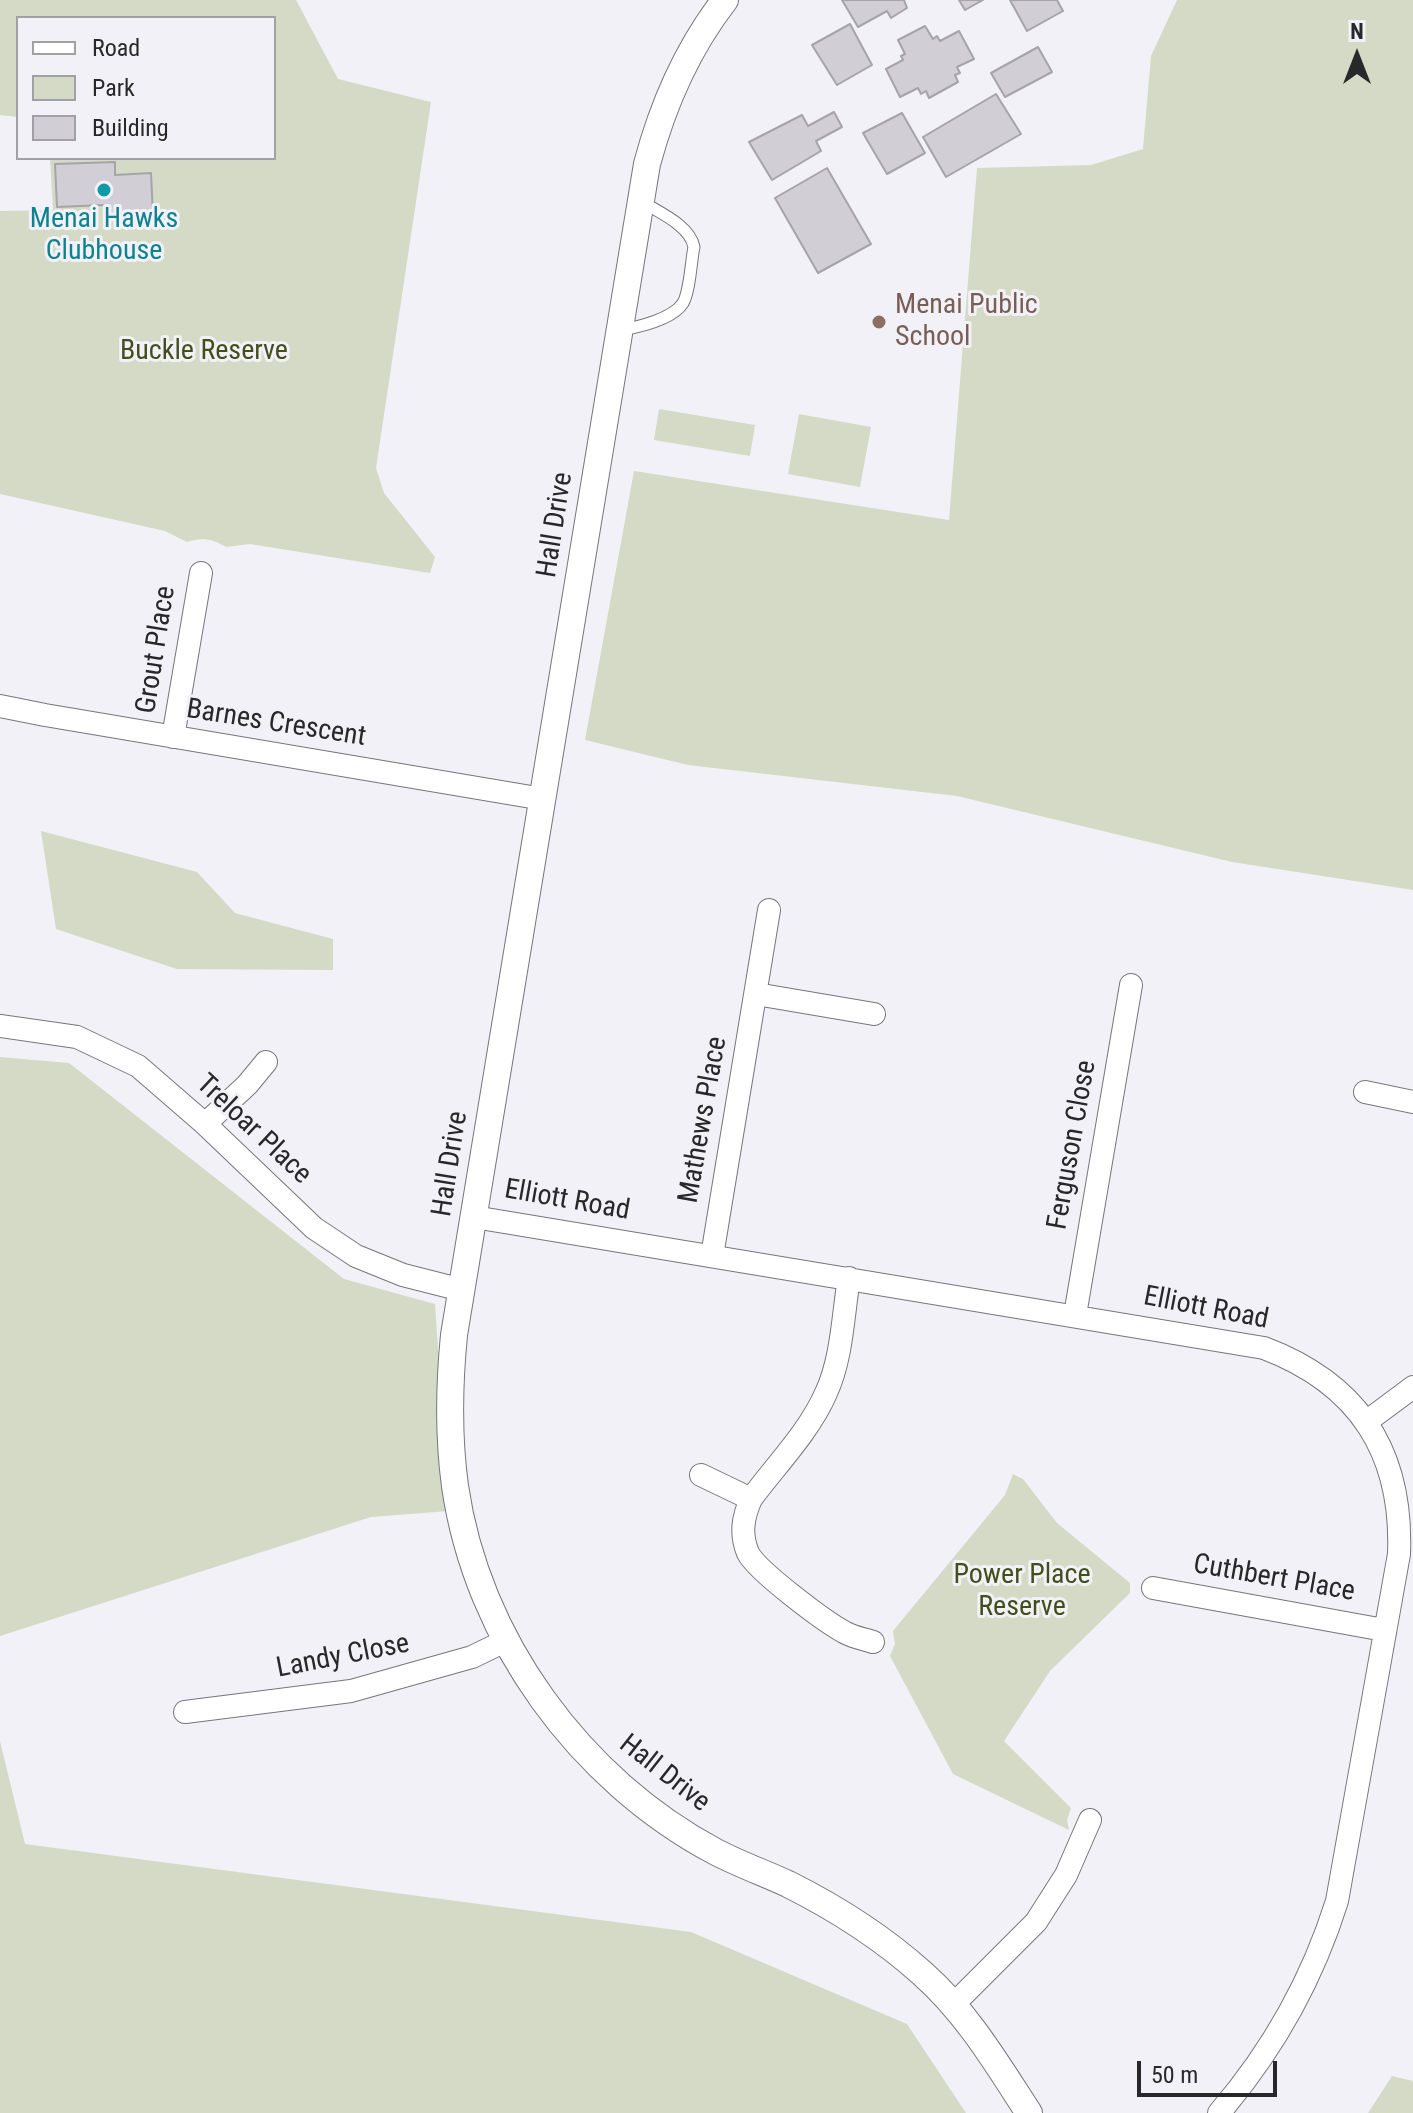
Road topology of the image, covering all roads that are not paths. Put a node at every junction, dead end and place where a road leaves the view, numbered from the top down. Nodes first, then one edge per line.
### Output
1 (725, 0) edge
2 (641, 200) junction
3 (621, 330) junction
4 (201, 573) dead end
5 (0, 706) edge
6 (173, 737) junction
7 (543, 799) junction
8 (769, 910) dead end
9 (1131, 985) dead end
10 (756, 994) junction
11 (874, 1014) dead end
12 (0, 1026) edge
13 (266, 1062) dead end
14 (1365, 1092) dead end
15 (1413, 1102) edge
16 (205, 1124) junction
17 (474, 1217) junction
18 (712, 1256) junction
19 (849, 1278) junction
20 (462, 1290) junction
21 (1075, 1315) junction
22 (1413, 1387) edge
23 (1366, 1422) junction
24 (701, 1475) dead end
25 (751, 1499) junction
26 (1153, 1588) dead end
27 (1384, 1630) junction
28 (507, 1640) junction
29 (873, 1642) dead end
30 (185, 1712) dead end
31 (1090, 1820) dead end
32 (954, 2004) junction
33 (1029, 2113) edge
34 (1219, 2113) edge

1 - 2 street, Hall Drive
2 - 3 street, Hall Drive
2 - 3 lane
3 - 7 street, Hall Drive
4 - 6 street, Grout Place
5 - 6 street, Barnes Crescent
6 - 7 street, Barnes Crescent
7 - 17 street, Hall Drive
8 - 10 street, Mathews Place
9 - 21 street, Ferguson Close
10 - 11 street
10 - 18 street, Mathews Place
12 - 16 street, Treloar Place
13 - 16 street
14 - 15 street
16 - 20 street, Treloar Place
17 - 18 street, Elliott Road
17 - 20 street, Hall Drive
18 - 19 street, Elliott Road
19 - 21 street, Elliott Road
19 - 25 street
20 - 28 street, Hall Drive
21 - 23 street, Elliott Road
22 - 23 street
23 - 27 street, Elliott Road
24 - 25 street
25 - 29 street
26 - 27 street, Cuthbert Place
27 - 34 street, Elliott Road
28 - 30 street, Landy Close
28 - 32 street, Hall Drive
31 - 32 street
32 - 33 street, Hall Drive

